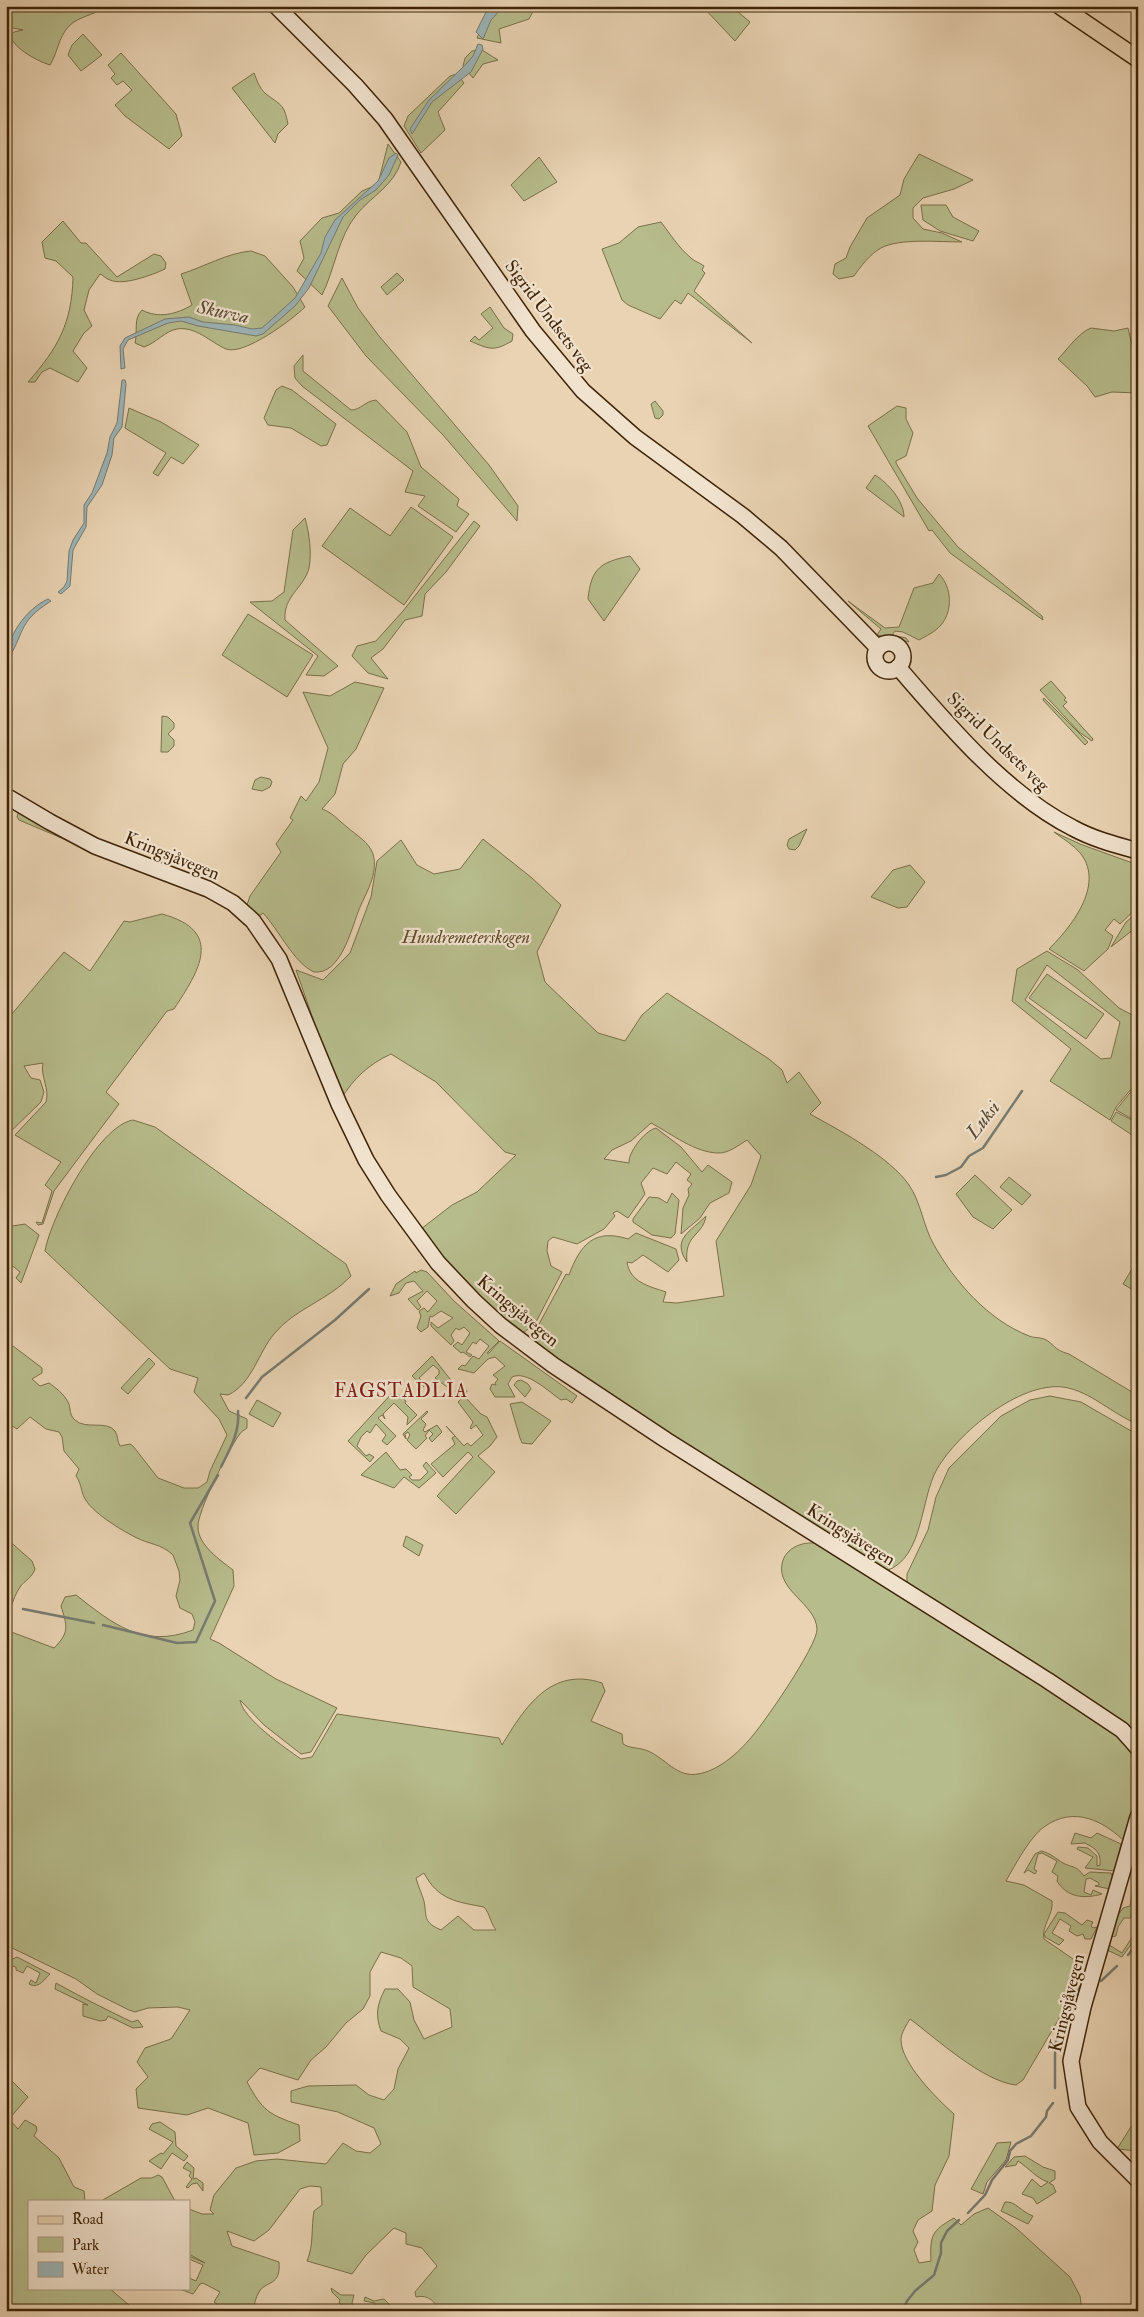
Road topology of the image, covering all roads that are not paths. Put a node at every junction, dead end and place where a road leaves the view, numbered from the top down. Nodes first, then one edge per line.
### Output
1 (276, 6) edge
2 (1060, 6) edge
3 (1138, 59) edge
4 (6, 796) edge
5 (1138, 851) edge
6 (1138, 1748) edge
7 (1138, 1817) edge
8 (1138, 2180) edge

1 - 5 street, Sigrid Undsets veg
2 - 3 main road
4 - 6 street, Kringsjåvegen
7 - 8 street, Kringsjåvegen

